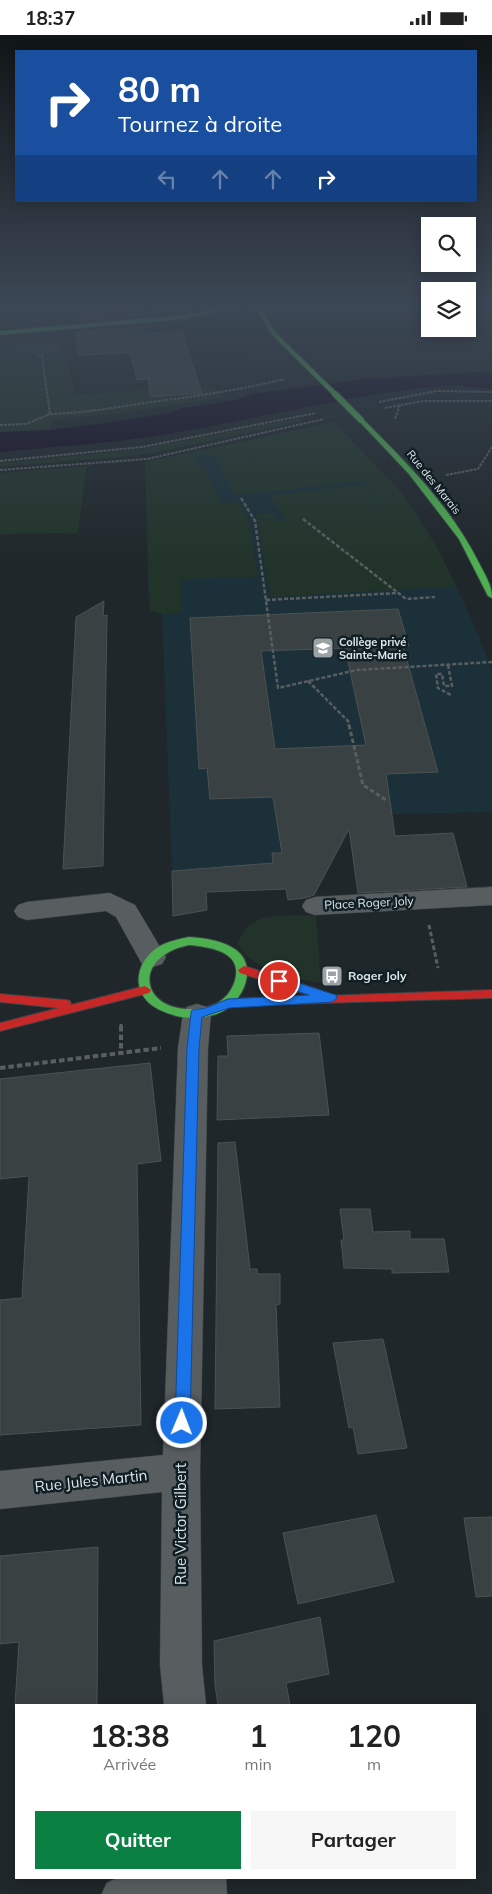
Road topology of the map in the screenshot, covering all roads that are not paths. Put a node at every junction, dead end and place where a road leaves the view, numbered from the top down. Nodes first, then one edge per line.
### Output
1 (331, 390) edge
2 (492, 596) edge
3 (492, 896) edge
4 (315, 906) dead end
5 (27, 911) dead end
6 (152, 957) junction
7 (244, 970) junction
8 (145, 990) junction
9 (492, 994) edge
10 (0, 998) edge
11 (332, 998) junction
12 (228, 1003) junction
13 (82, 1005) junction
14 (197, 1013) junction
15 (0, 1027) edge
16 (181, 1472) junction
17 (0, 1490) edge
18 (185, 1704) edge
19 (204, 1886) edge
20 (118, 1894) edge

1 - 2 main road, Rue des Marais, bridge
3 - 4 street, Place Roger Joly
5 - 6 street
6 - 7 main road
6 - 8 main road
7 - 11 main road
7 - 12 main road
8 - 13 main road
8 - 14 main road
9 - 11 main road
10 - 13 main road
11 - 12 main road
12 - 14 main road
13 - 15 main road
14 - 16 street, Rue Victor Gilbert
16 - 17 street, Rue Jules Martin
16 - 18 street, Rue Victor Gilbert
19 - 20 lane

